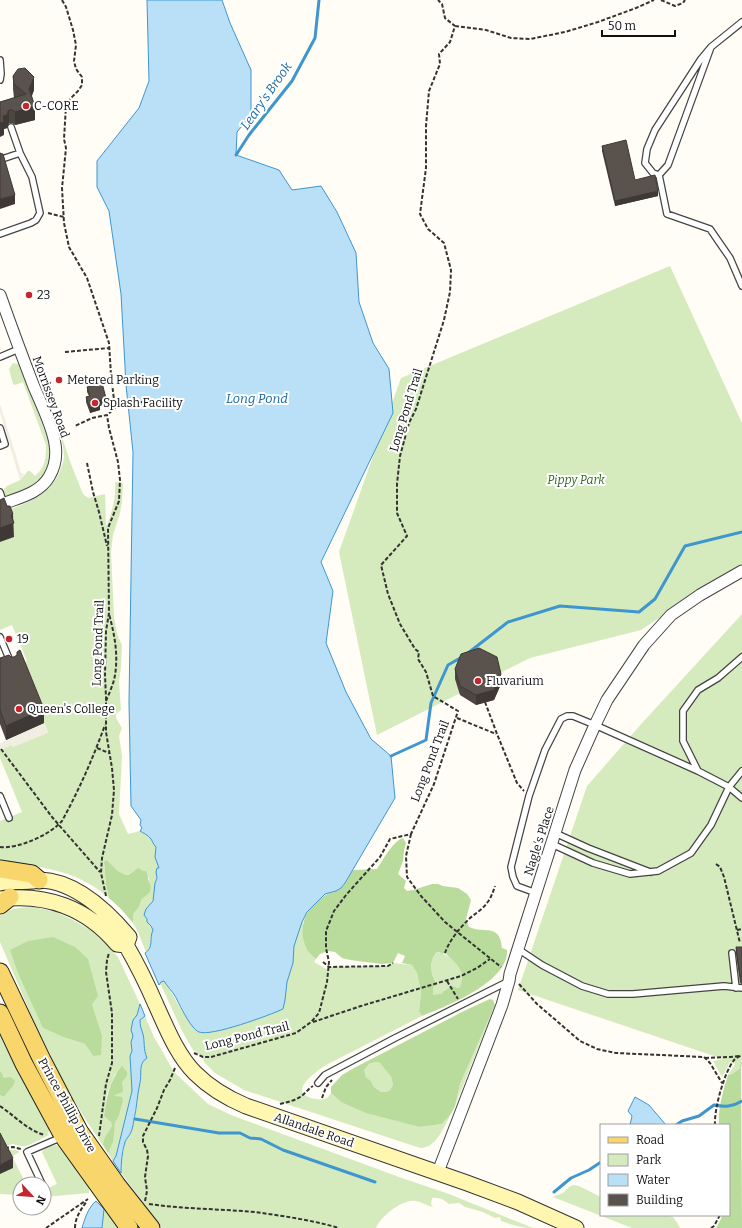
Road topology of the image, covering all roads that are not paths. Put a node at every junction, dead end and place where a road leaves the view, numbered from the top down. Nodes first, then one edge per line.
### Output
1 (742, 22) edge
2 (711, 47) junction
3 (0, 61) edge
4 (0, 80) edge
5 (12, 127) dead end
6 (20, 153) junction
7 (2, 159) edge
8 (659, 175) junction
9 (0, 234) edge
10 (742, 286) edge
11 (0, 295) edge
12 (19, 348) junction
13 (0, 357) edge
14 (0, 428) edge
15 (0, 446) edge
16 (0, 492) edge
17 (2, 505) edge
18 (742, 571) edge
19 (0, 637) edge
20 (742, 657) edge
21 (13, 667) edge
22 (594, 725) junction
23 (698, 771) junction
24 (742, 771) edge
25 (729, 787) junction
26 (0, 796) edge
27 (742, 798) edge
28 (9, 818) dead end
29 (553, 838) junction
30 (0, 869) edge
31 (651, 872) junction
32 (39, 880) junction
33 (0, 883) edge
34 (536, 893) junction
35 (3, 900) edge
36 (119, 947) junction
37 (518, 949) junction
38 (732, 953) dead end
39 (0, 972) edge
40 (509, 978) junction
41 (739, 988) edge
42 (0, 1014) edge
43 (318, 1083) road end
44 (67, 1134) junction
45 (438, 1172) junction
46 (38, 1176) edge
47 (129, 1228) edge
48 (151, 1228) edge
49 (576, 1228) edge

1 - 2 lane
2 - 8 lane
2 - 8 lane
3 - 4 lane
5 - 6 lane
6 - 7 lane
6 - 9 lane
8 - 10 lane
11 - 12 street, Morrissey Road
12 - 13 lane
12 - 17 street, Morrissey Road
14 - 15 lane
16 - 17 lane
18 - 22 street, Nagle's Place
19 - 21 lane
20 - 23 lane
22 - 23 lane
22 - 29 street, Nagle's Place
22 - 34 lane
23 - 25 lane
24 - 25 lane
25 - 27 lane
25 - 31 lane
26 - 28 lane
29 - 31 lane
29 - 31 lane
29 - 34 street, Nagle's Place
30 - 32 main road
32 - 33 main road, Allandale Road
32 - 36 main road, Allandale Road
34 - 37 street, Nagle's Place
35 - 36 main road
36 - 45 main road, Allandale Road
37 - 40 street, Nagle's Place
37 - 41 lane
38 - 41 lane
39 - 44 main road, Prince Phillip Drive
40 - 43 lane
40 - 45 street, Nagle's Place
42 - 44 main road, Prince Phillip Drive
44 - 46 lane
44 - 47 main road, Prince Phillip Drive
44 - 48 main road, Prince Phillip Drive
45 - 49 main road, Allandale Road

